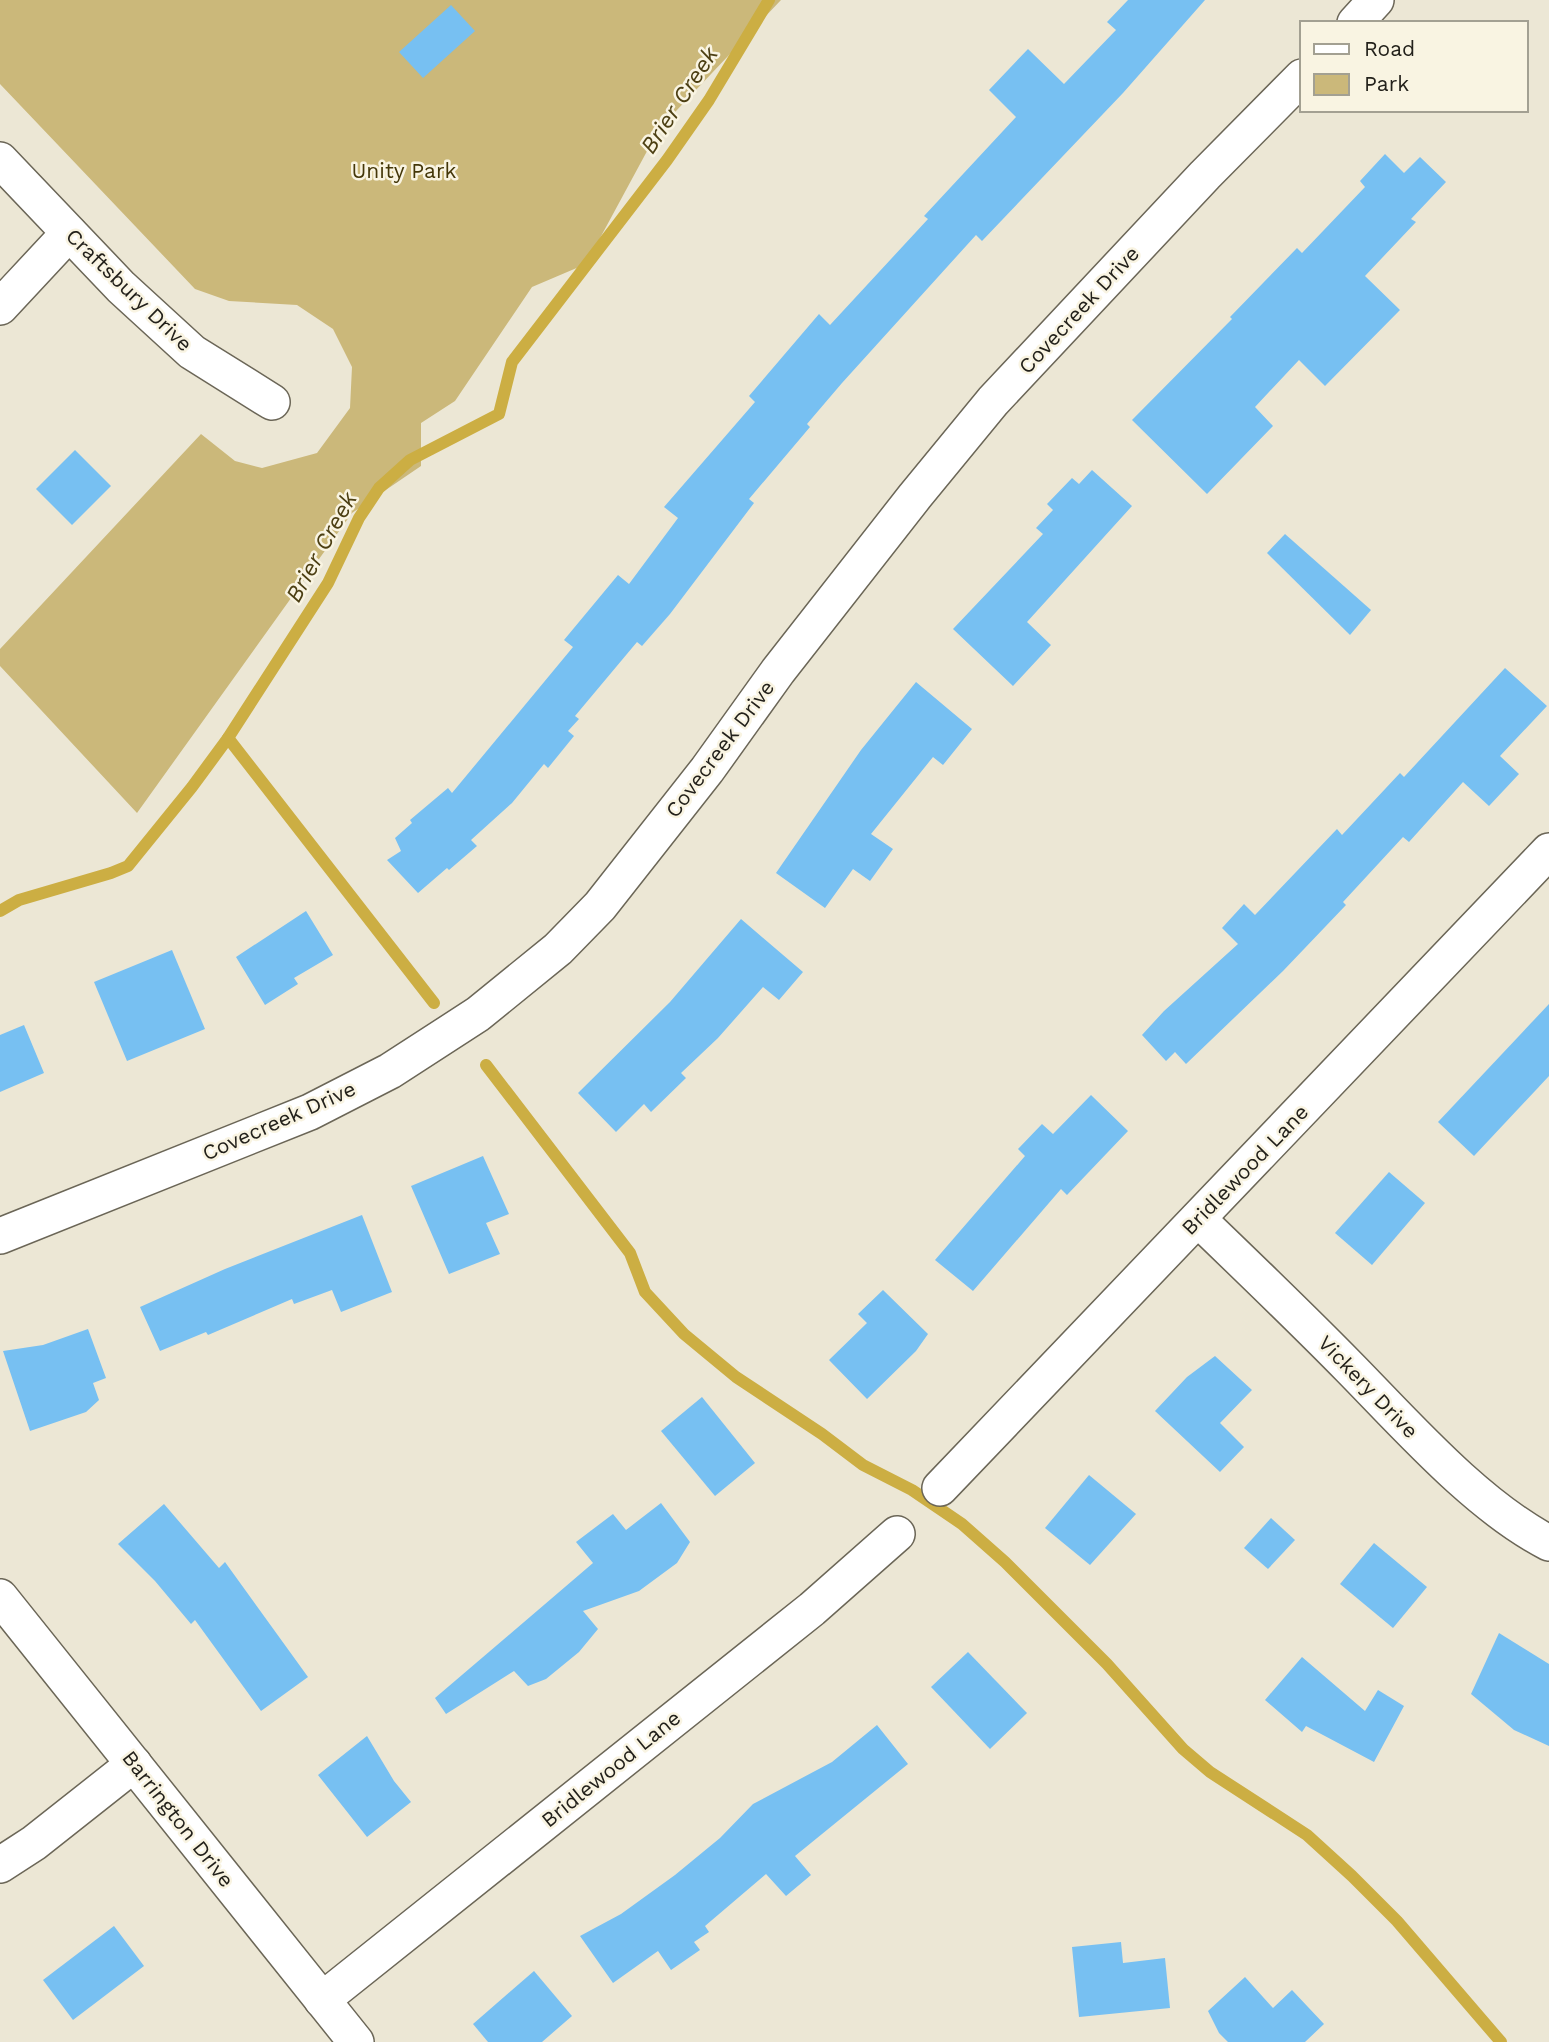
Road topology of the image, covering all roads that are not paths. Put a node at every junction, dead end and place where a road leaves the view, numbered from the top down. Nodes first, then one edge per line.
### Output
1 (1376, 0) edge
2 (1357, 21) edge
3 (1300, 79) edge
4 (0, 160) edge
5 (69, 233) junction
6 (0, 307) edge
7 (272, 402) dead end
8 (1549, 851) edge
9 (1198, 1219) junction
10 (0, 1236) edge
11 (940, 1488) dead end
12 (897, 1534) dead end
13 (1549, 1543) edge
14 (0, 1597) edge
15 (134, 1764) junction
16 (0, 1865) edge
17 (322, 2000) junction
18 (356, 2042) edge

1 - 2 street
3 - 10 street, Covecreek Drive
4 - 5 street, Craftsbury Drive
5 - 6 street
5 - 7 street, Craftsbury Drive
8 - 9 street, Bridlewood Lane
9 - 11 street, Bridlewood Lane
9 - 13 street, Vickery Drive
12 - 17 street, Bridlewood Lane
14 - 15 street, Barrington Drive
15 - 16 street
15 - 17 street, Barrington Drive
17 - 18 street, Barrington Drive

